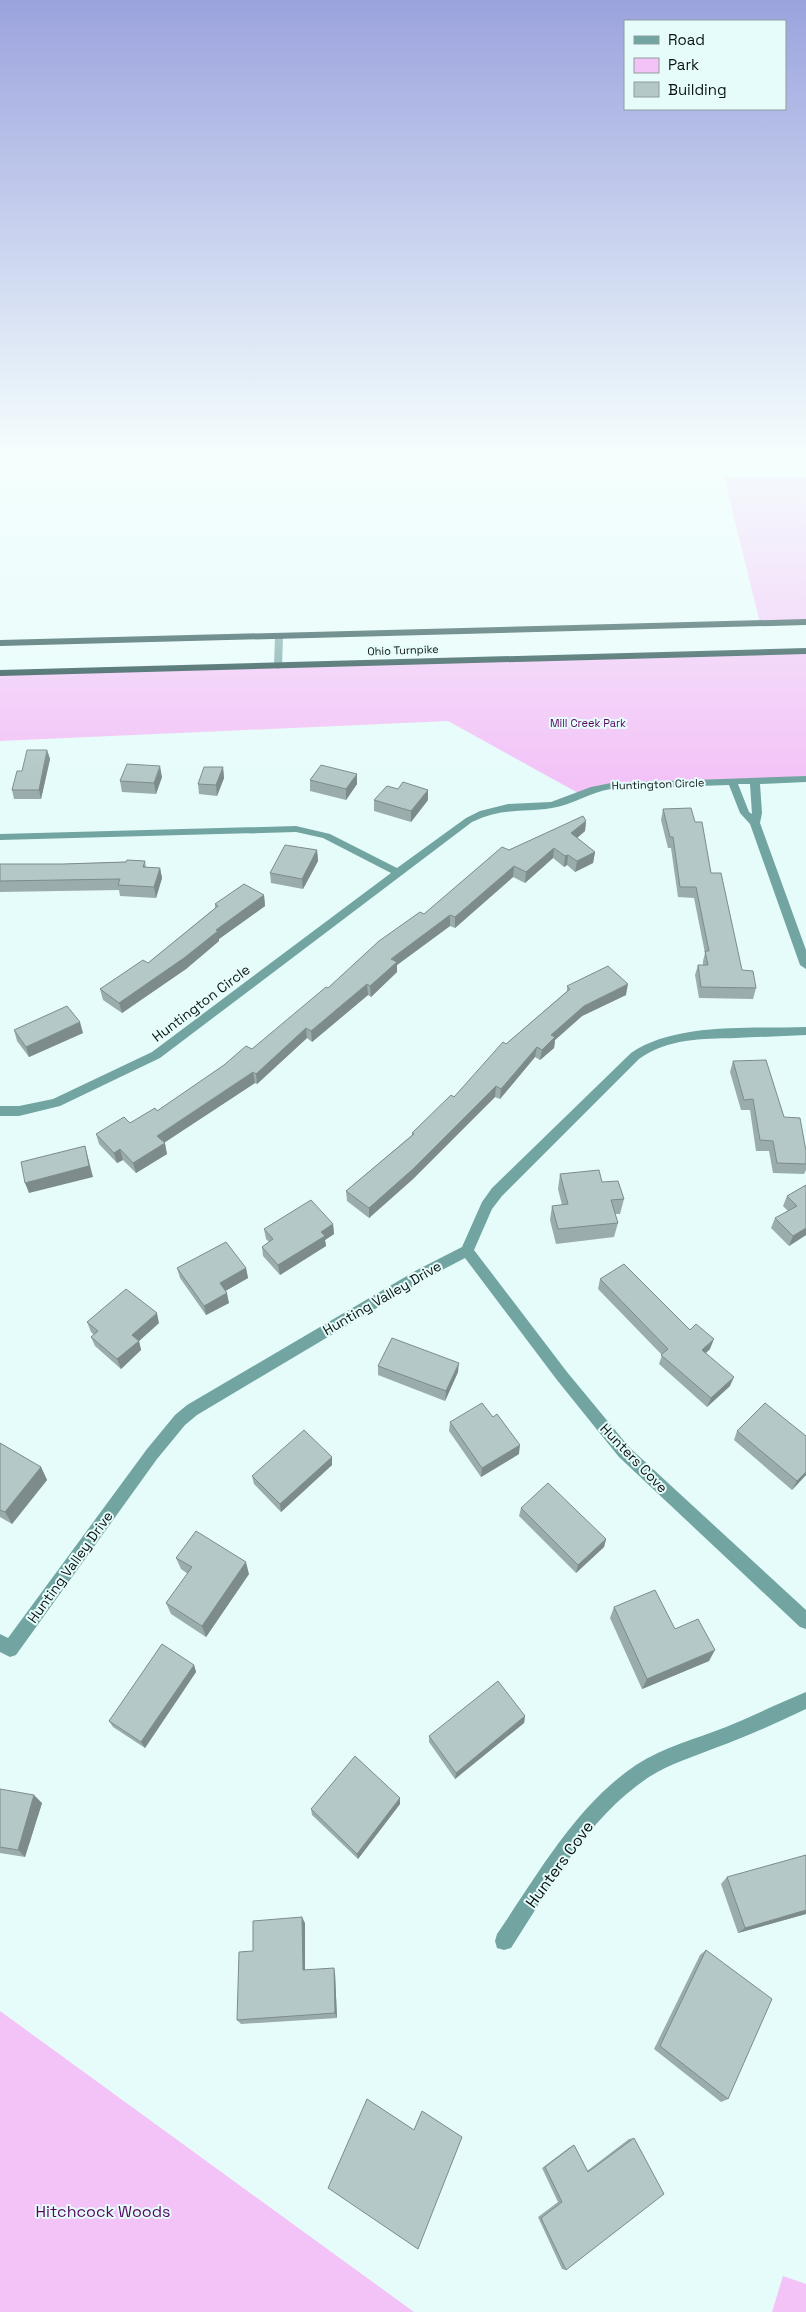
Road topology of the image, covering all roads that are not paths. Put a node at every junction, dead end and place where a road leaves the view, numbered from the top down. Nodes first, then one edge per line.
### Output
1 (806, 622) edge
2 (278, 636) junction
3 (0, 643) edge
4 (806, 651) edge
5 (278, 666) junction
6 (0, 673) edge
7 (806, 779) edge
8 (732, 781) junction
9 (755, 781) junction
10 (755, 823) junction
11 (0, 838) edge
12 (398, 874) junction
13 (806, 965) edge
14 (806, 1031) edge
15 (0, 1110) edge
16 (467, 1251) junction
17 (806, 1620) edge
18 (0, 1642) edge
19 (806, 1700) edge
20 (504, 1941) dead end

1 - 2 highway, Ohio Turnpike
2 - 3 highway, Ohio Turnpike
2 - 5 street
4 - 5 highway, Ohio Turnpike
5 - 6 highway, Ohio Turnpike
7 - 9 street, Huntington Circle
8 - 9 street, Huntington Circle
8 - 10 street
8 - 12 street, Huntington Circle
9 - 10 street
10 - 13 street
11 - 12 street
12 - 15 street, Huntington Circle
14 - 16 street
16 - 17 street, Hunters Cove
16 - 18 street, Hunting Valley Drive
19 - 20 street, Hunters Cove

